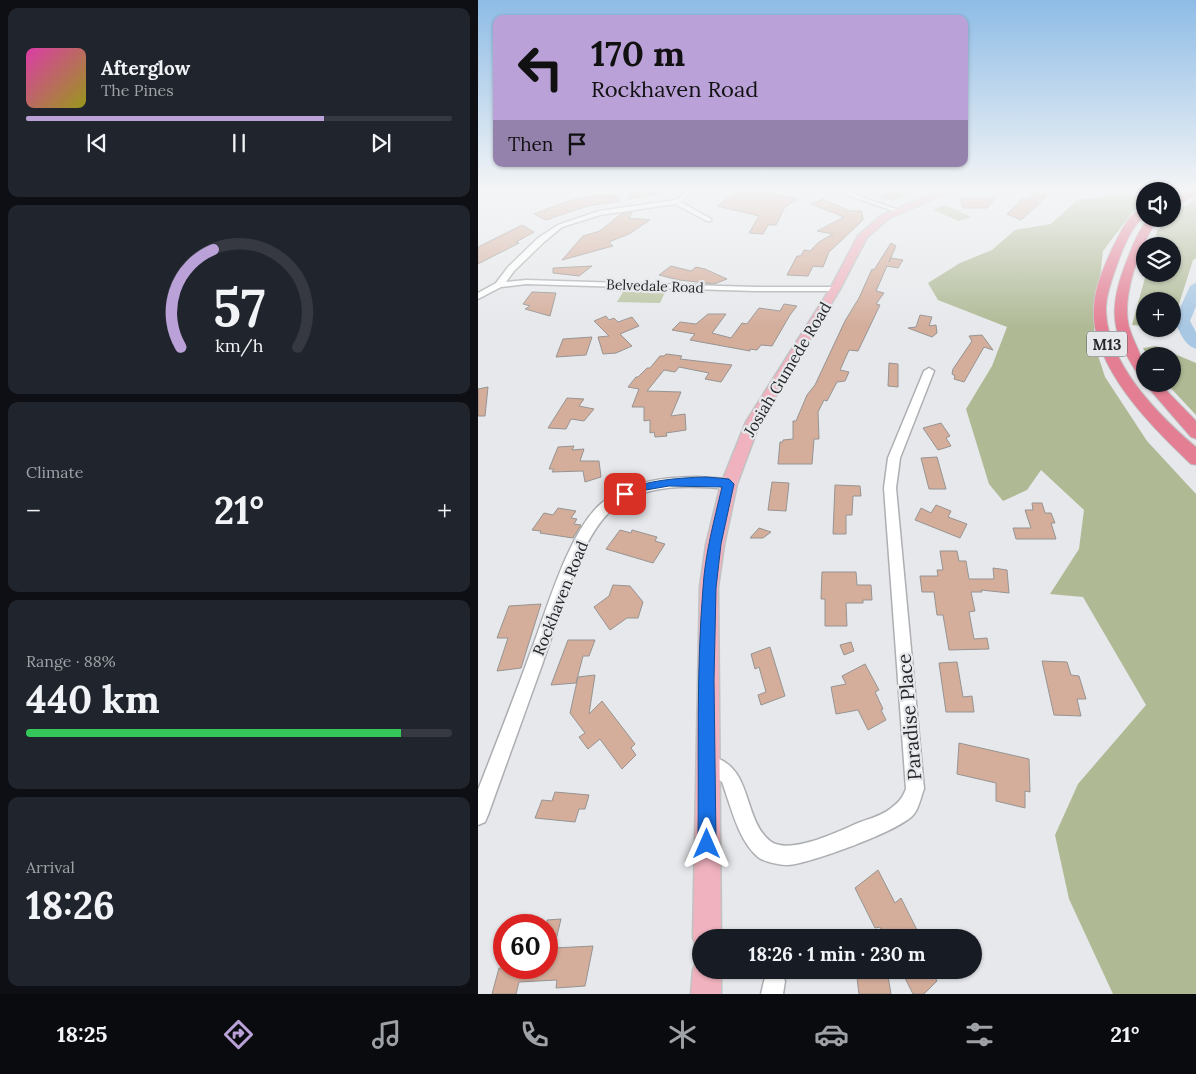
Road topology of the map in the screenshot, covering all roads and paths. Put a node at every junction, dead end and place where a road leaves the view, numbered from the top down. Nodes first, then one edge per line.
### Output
1 (547, 235) edge
2 (864, 235) edge
3 (1125, 235) edge
4 (1142, 235) edge
5 (499, 285) junction
6 (834, 289) junction
7 (478, 296) edge
8 (1136, 358) edge
9 (929, 371) dead end
10 (1159, 392) edge
11 (1196, 434) edge
12 (1196, 459) edge
13 (729, 484) junction
14 (708, 769) junction
15 (478, 815) edge
16 (707, 929) edge
17 (707, 979) edge
18 (706, 994) edge

1 - 5 street
2 - 6 main road, Josiah Gumede Road
3 - 12 highway, M13
4 - 8 highway, M13
5 - 6 street, Belvedale Road
5 - 7 street, Belvedale Road
6 - 13 main road, Josiah Gumede Road
9 - 14 street, Paradise Place
10 - 11 highway
13 - 14 main road, Josiah Gumede Road
13 - 15 street, Rockhaven Road
14 - 16 main road, Josiah Gumede Road
17 - 18 main road

